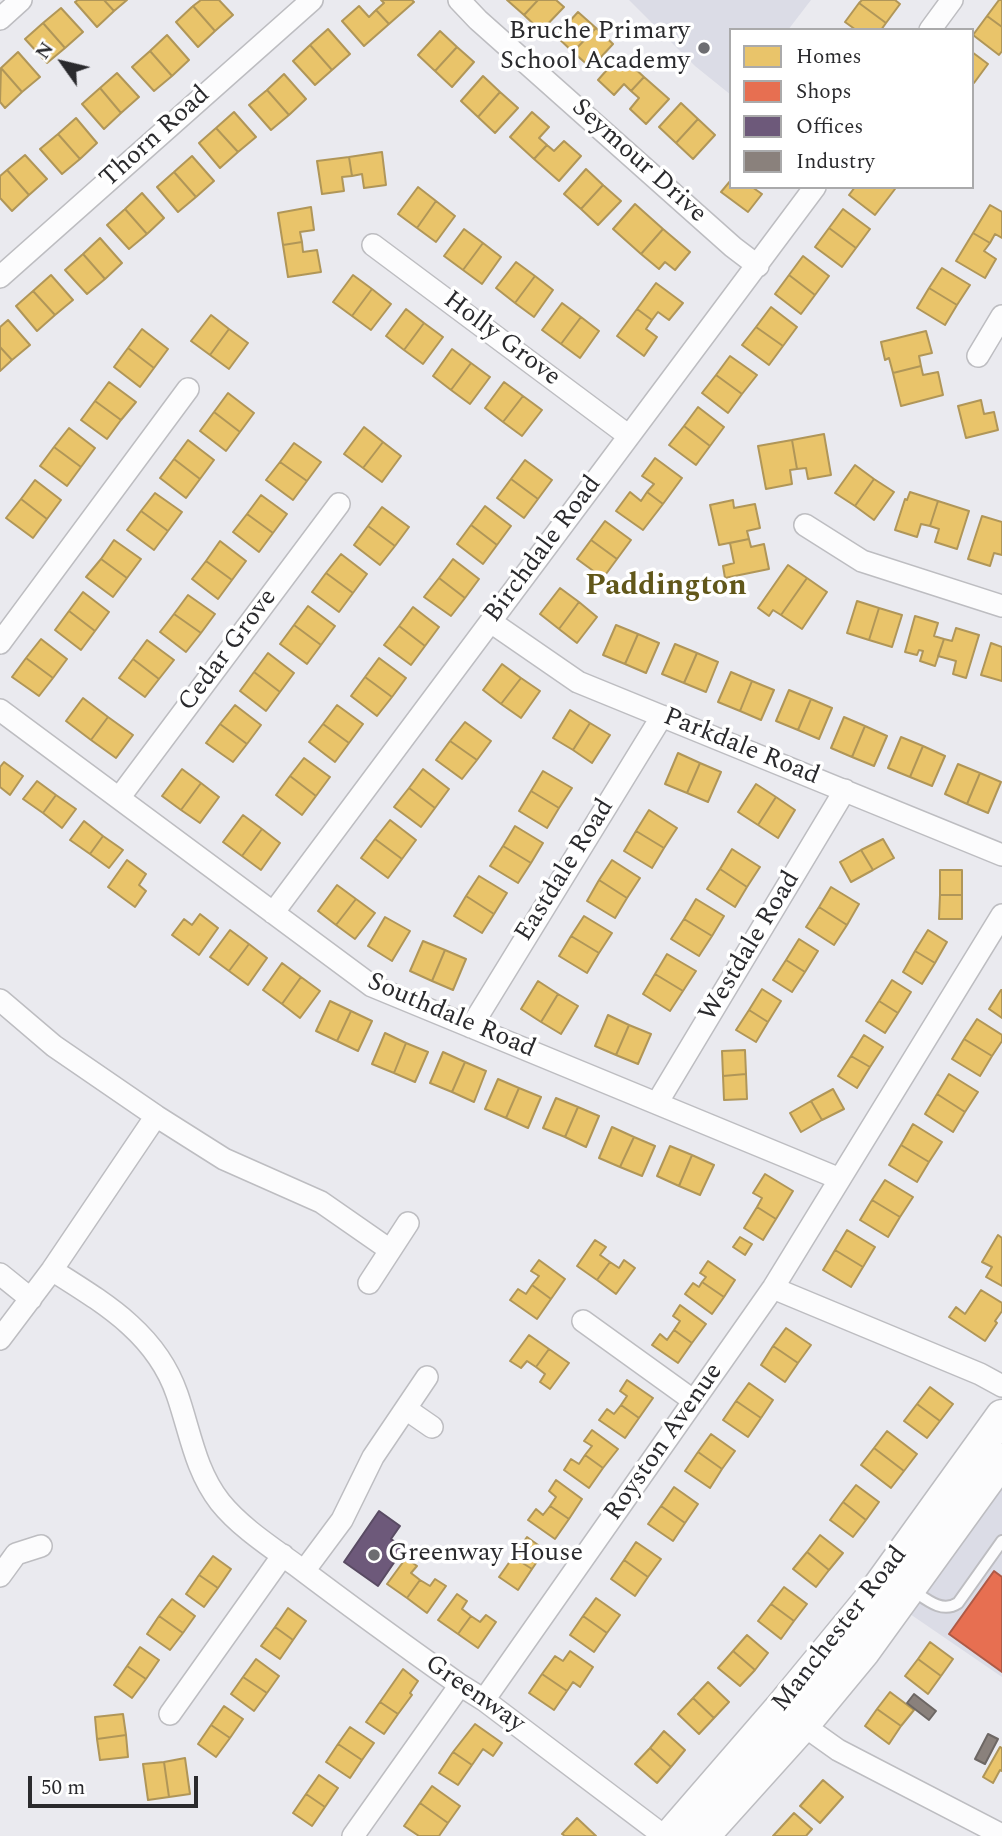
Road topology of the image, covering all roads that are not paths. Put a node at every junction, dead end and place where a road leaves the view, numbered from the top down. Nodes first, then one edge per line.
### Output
1 (21, 0) edge
2 (312, 0) edge
3 (459, 0) edge
4 (952, 0) edge
5 (0, 19) edge
6 (931, 28) edge
7 (814, 189) edge
8 (372, 244) dead end
9 (758, 265) junction
10 (0, 277) edge
11 (1002, 316) edge
12 (978, 356) dead end
13 (188, 389) dead end
14 (629, 436) junction
15 (339, 504) dead end
16 (805, 525) dead end
17 (1002, 606) edge
18 (491, 622) junction
19 (0, 643) edge
20 (0, 710) edge
21 (663, 716) junction
22 (845, 790) junction
23 (119, 798) junction
24 (1002, 855) edge
25 (273, 913) junction
26 (1002, 915) edge
27 (0, 1000) edge
28 (471, 1027) junction
29 (656, 1103) junction
30 (156, 1116) junction
31 (840, 1179) junction
32 (408, 1223) dead end
33 (390, 1250) junction
34 (52, 1270) junction
35 (0, 1274) edge
36 (369, 1283) dead end
37 (773, 1288) junction
38 (32, 1298) junction
39 (583, 1321) dead end
40 (0, 1339) edge
41 (427, 1377) dead end
42 (1002, 1386) edge
43 (694, 1401) junction
44 (406, 1409) junction
45 (432, 1427) dead end
46 (997, 1438) edge
47 (1002, 1541) edge
48 (41, 1546) dead end
49 (283, 1555) junction
50 (4, 1561) edge
51 (304, 1571) junction
52 (899, 1581) junction
53 (460, 1685) junction
54 (484, 1700) junction
55 (170, 1714) dead end
56 (791, 1717) junction
57 (1002, 1835) edge
58 (353, 1836) edge
59 (667, 1836) edge
60 (703, 1836) edge

1 - 5 street
2 - 10 street, Thorn Road
3 - 9 street, Seymour Drive
4 - 6 street
7 - 9 street, Birchdale Road
8 - 14 street, Holly Grove
9 - 14 street, Birchdale Road
11 - 12 street
13 - 19 street
14 - 18 street, Birchdale Road
15 - 23 street, Cedar Grove
16 - 17 street
18 - 21 street, Parkdale Road
18 - 25 street, Birchdale Road
20 - 23 street, Southdale Road
21 - 22 street, Parkdale Road
21 - 28 street, Eastdale Road
22 - 24 street, Parkdale Road
22 - 29 street, Westdale Road
23 - 25 street, Southdale Road
25 - 28 street, Southdale Road
26 - 31 street
27 - 30 street
28 - 29 street, Southdale Road
29 - 31 street, Southdale Road
30 - 33 street
30 - 34 street
31 - 37 street
32 - 33 street
33 - 36 street
34 - 38 street
34 - 49 street, Greenway
35 - 38 street
37 - 42 street
37 - 43 street, Royston Avenue
38 - 40 street
39 - 43 street
41 - 44 street
43 - 54 street, Royston Avenue
44 - 45 street
44 - 51 street
46 - 52 main road, Manchester Road
47 - 52 lane
48 - 50 street
49 - 51 street, Greenway
49 - 55 street
51 - 53 street, Greenway
52 - 56 main road, Manchester Road
53 - 54 street, Greenway
53 - 58 street
54 - 59 street, Greenway
56 - 57 street
56 - 59 main road, Manchester Road
56 - 60 main road, Manchester Road

